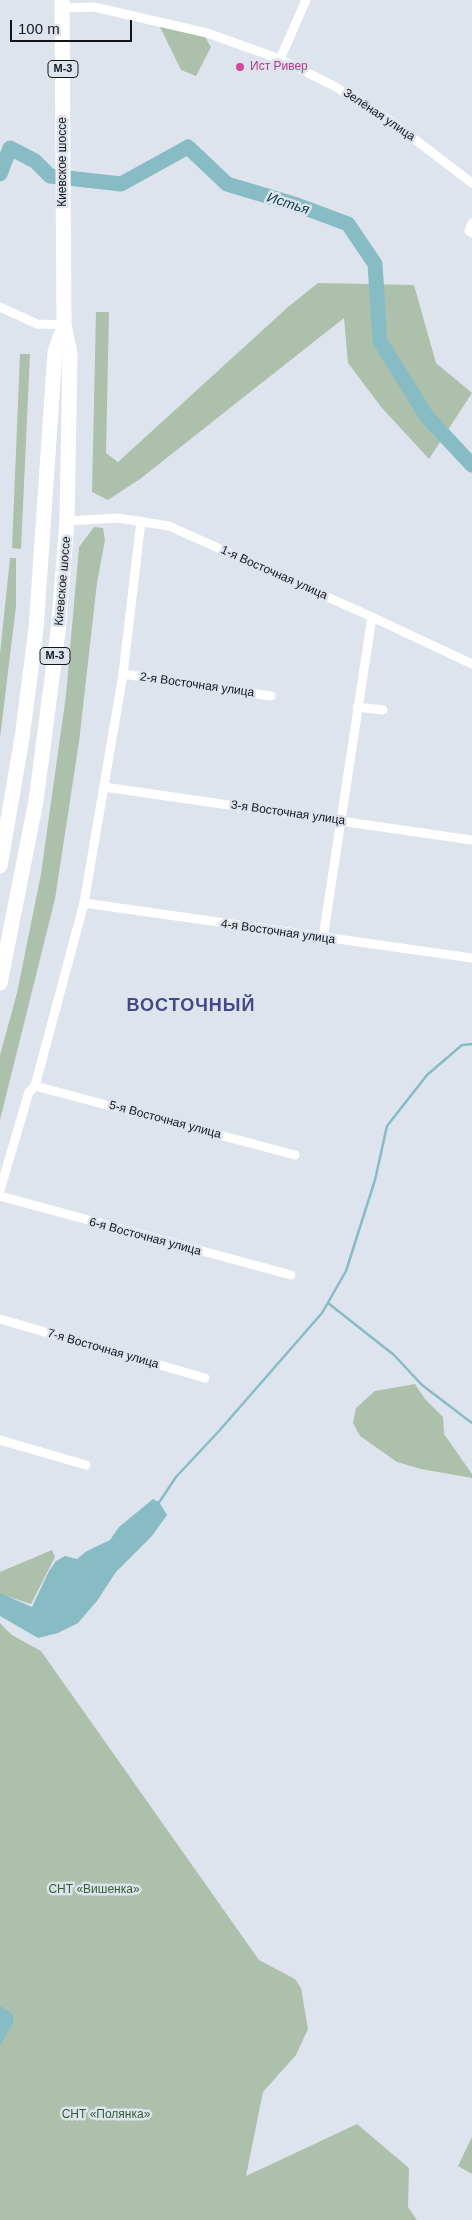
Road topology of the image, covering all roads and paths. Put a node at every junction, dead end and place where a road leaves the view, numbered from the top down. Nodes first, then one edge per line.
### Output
1 (306, 0) edge
2 (62, 4) edge
3 (280, 59) junction
4 (472, 183) edge
5 (472, 223) edge
6 (472, 233) edge
7 (0, 307) edge
8 (64, 325) junction
9 (67, 521) junction
10 (141, 522) junction
11 (372, 617) junction
12 (472, 664) edge
13 (123, 674) junction
14 (271, 696) dead end
15 (357, 707) junction
16 (382, 710) dead end
17 (104, 787) junction
18 (9, 818) junction
19 (32, 820) junction
20 (341, 820) junction
21 (472, 840) edge
22 (0, 866) edge
23 (84, 904) junction
24 (323, 938) junction
25 (472, 958) edge
26 (0, 983) edge
27 (35, 1086) junction
28 (295, 1155) dead end
29 (0, 1190) edge
30 (0, 1196) edge
31 (291, 1275) dead end
32 (0, 1319) edge
33 (205, 1378) dead end
34 (0, 1440) edge
35 (86, 1465) dead end

1 - 3 street
2 - 3 street, Зелёная улица
2 - 8 highway, Киевское шоссе / М-3
3 - 4 street, Зелёная улица
5 - 6 street
7 - 8 street
8 - 9 highway, Киевское шоссе / М-3
8 - 18 highway, Киевское шоссе / М-3
9 - 10 street, 1-я Восточная улица
9 - 19 highway, Киевское шоссе / М-3
10 - 11 street, 1-я Восточная улица
10 - 13 street
11 - 12 street, 1-я Восточная улица
11 - 15 street
13 - 14 street, 2-я Восточная улица
13 - 17 street
15 - 16 street
15 - 20 street
17 - 20 street, 3-я Восточная улица
17 - 23 street
18 - 19 highway
18 - 22 highway, Киевское шоссе / М-3
19 - 26 highway, Киевское шоссе / М-3
20 - 21 street, 3-я Восточная улица
20 - 24 street
23 - 24 street, 4-я Восточная улица
23 - 27 street
24 - 25 street, 4-я Восточная улица
27 - 28 street, 5-я Восточная улица
27 - 29 street
30 - 31 street, 6-я Восточная улица
32 - 33 street, 7-я Восточная улица
34 - 35 street

